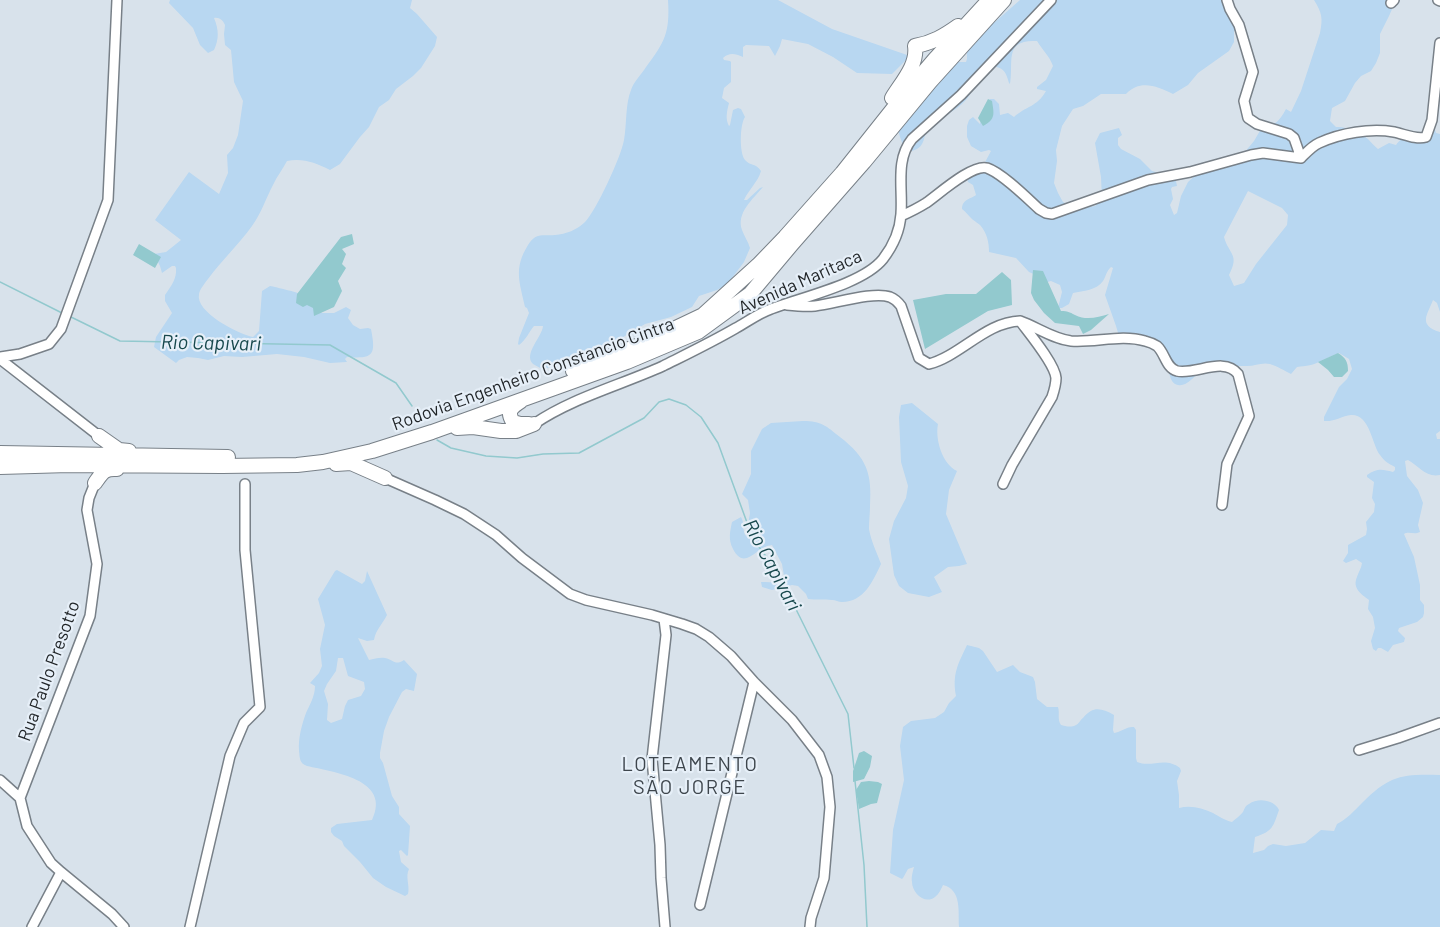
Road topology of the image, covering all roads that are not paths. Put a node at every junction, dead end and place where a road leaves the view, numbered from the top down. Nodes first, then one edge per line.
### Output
1 (117, 0) edge
2 (1004, 0) edge
3 (1051, 0) edge
4 (1227, 0) edge
5 (987, 2) edge
6 (1440, 43) edge
7 (877, 130) junction
8 (1301, 158) junction
9 (901, 216) junction
10 (784, 304) junction
11 (1020, 321) junction
12 (0, 358) edge
13 (522, 400) junction
14 (534, 424) junction
15 (432, 432) junction
16 (99, 436) junction
17 (395, 444) junction
18 (0, 453) edge
19 (163, 455) junction
20 (69, 460) junction
21 (153, 465) junction
22 (297, 465) junction
23 (0, 467) edge
24 (385, 478) junction
25 (95, 483) junction
26 (245, 484) dead end
27 (1003, 484) dead end
28 (1222, 505) dead end
29 (664, 619) junction
30 (754, 682) junction
31 (1440, 723) edge
32 (1359, 750) dead end
33 (0, 780) edge
34 (20, 798) junction
35 (61, 872) junction
36 (700, 905) dead end
37 (32, 927) edge
38 (124, 927) edge
39 (190, 927) edge
40 (664, 927) edge
41 (810, 927) edge

1 - 12 street
2 - 13 highway, Rodovia Engenheiro Constancio Cintra
3 - 9 street, Avenida Maritaca
4 - 8 street
5 - 7 highway, Rodovia Engenheiro Constancio Cintra
5 - 7 highway
6 - 8 street
7 - 19 highway, Rodovia Engenheiro Constancio Cintra
8 - 9 street
9 - 10 street, Avenida Maritaca
10 - 11 street
10 - 14 street, Avenida Maritaca
11 - 27 street
11 - 28 street
12 - 16 street
13 - 14 highway
13 - 15 highway, Rodovia Engenheiro Constancio Cintra
14 - 15 highway
15 - 17 highway, Rodovia Engenheiro Constancio Cintra
16 - 19 highway
16 - 20 highway
17 - 22 highway, Rodovia Engenheiro Constancio Cintra
17 - 24 highway
18 - 20 highway, Rodovia Engenheiro Constancio Cintra
19 - 20 highway, Rodovia Engenheiro Constancio Cintra
20 - 21 highway, Rodovia Engenheiro Constancio Cintra
20 - 23 highway, Rodovia Engenheiro Constancio Cintra
20 - 25 highway
21 - 22 highway, Rodovia Engenheiro Constancio Cintra
21 - 25 highway
22 - 24 highway
24 - 29 street
25 - 34 street, Rua Paulo Presotto
26 - 39 street
29 - 30 street
29 - 40 street
30 - 36 street
30 - 41 street
31 - 32 street
33 - 34 street
34 - 35 street
35 - 37 street
35 - 38 street

